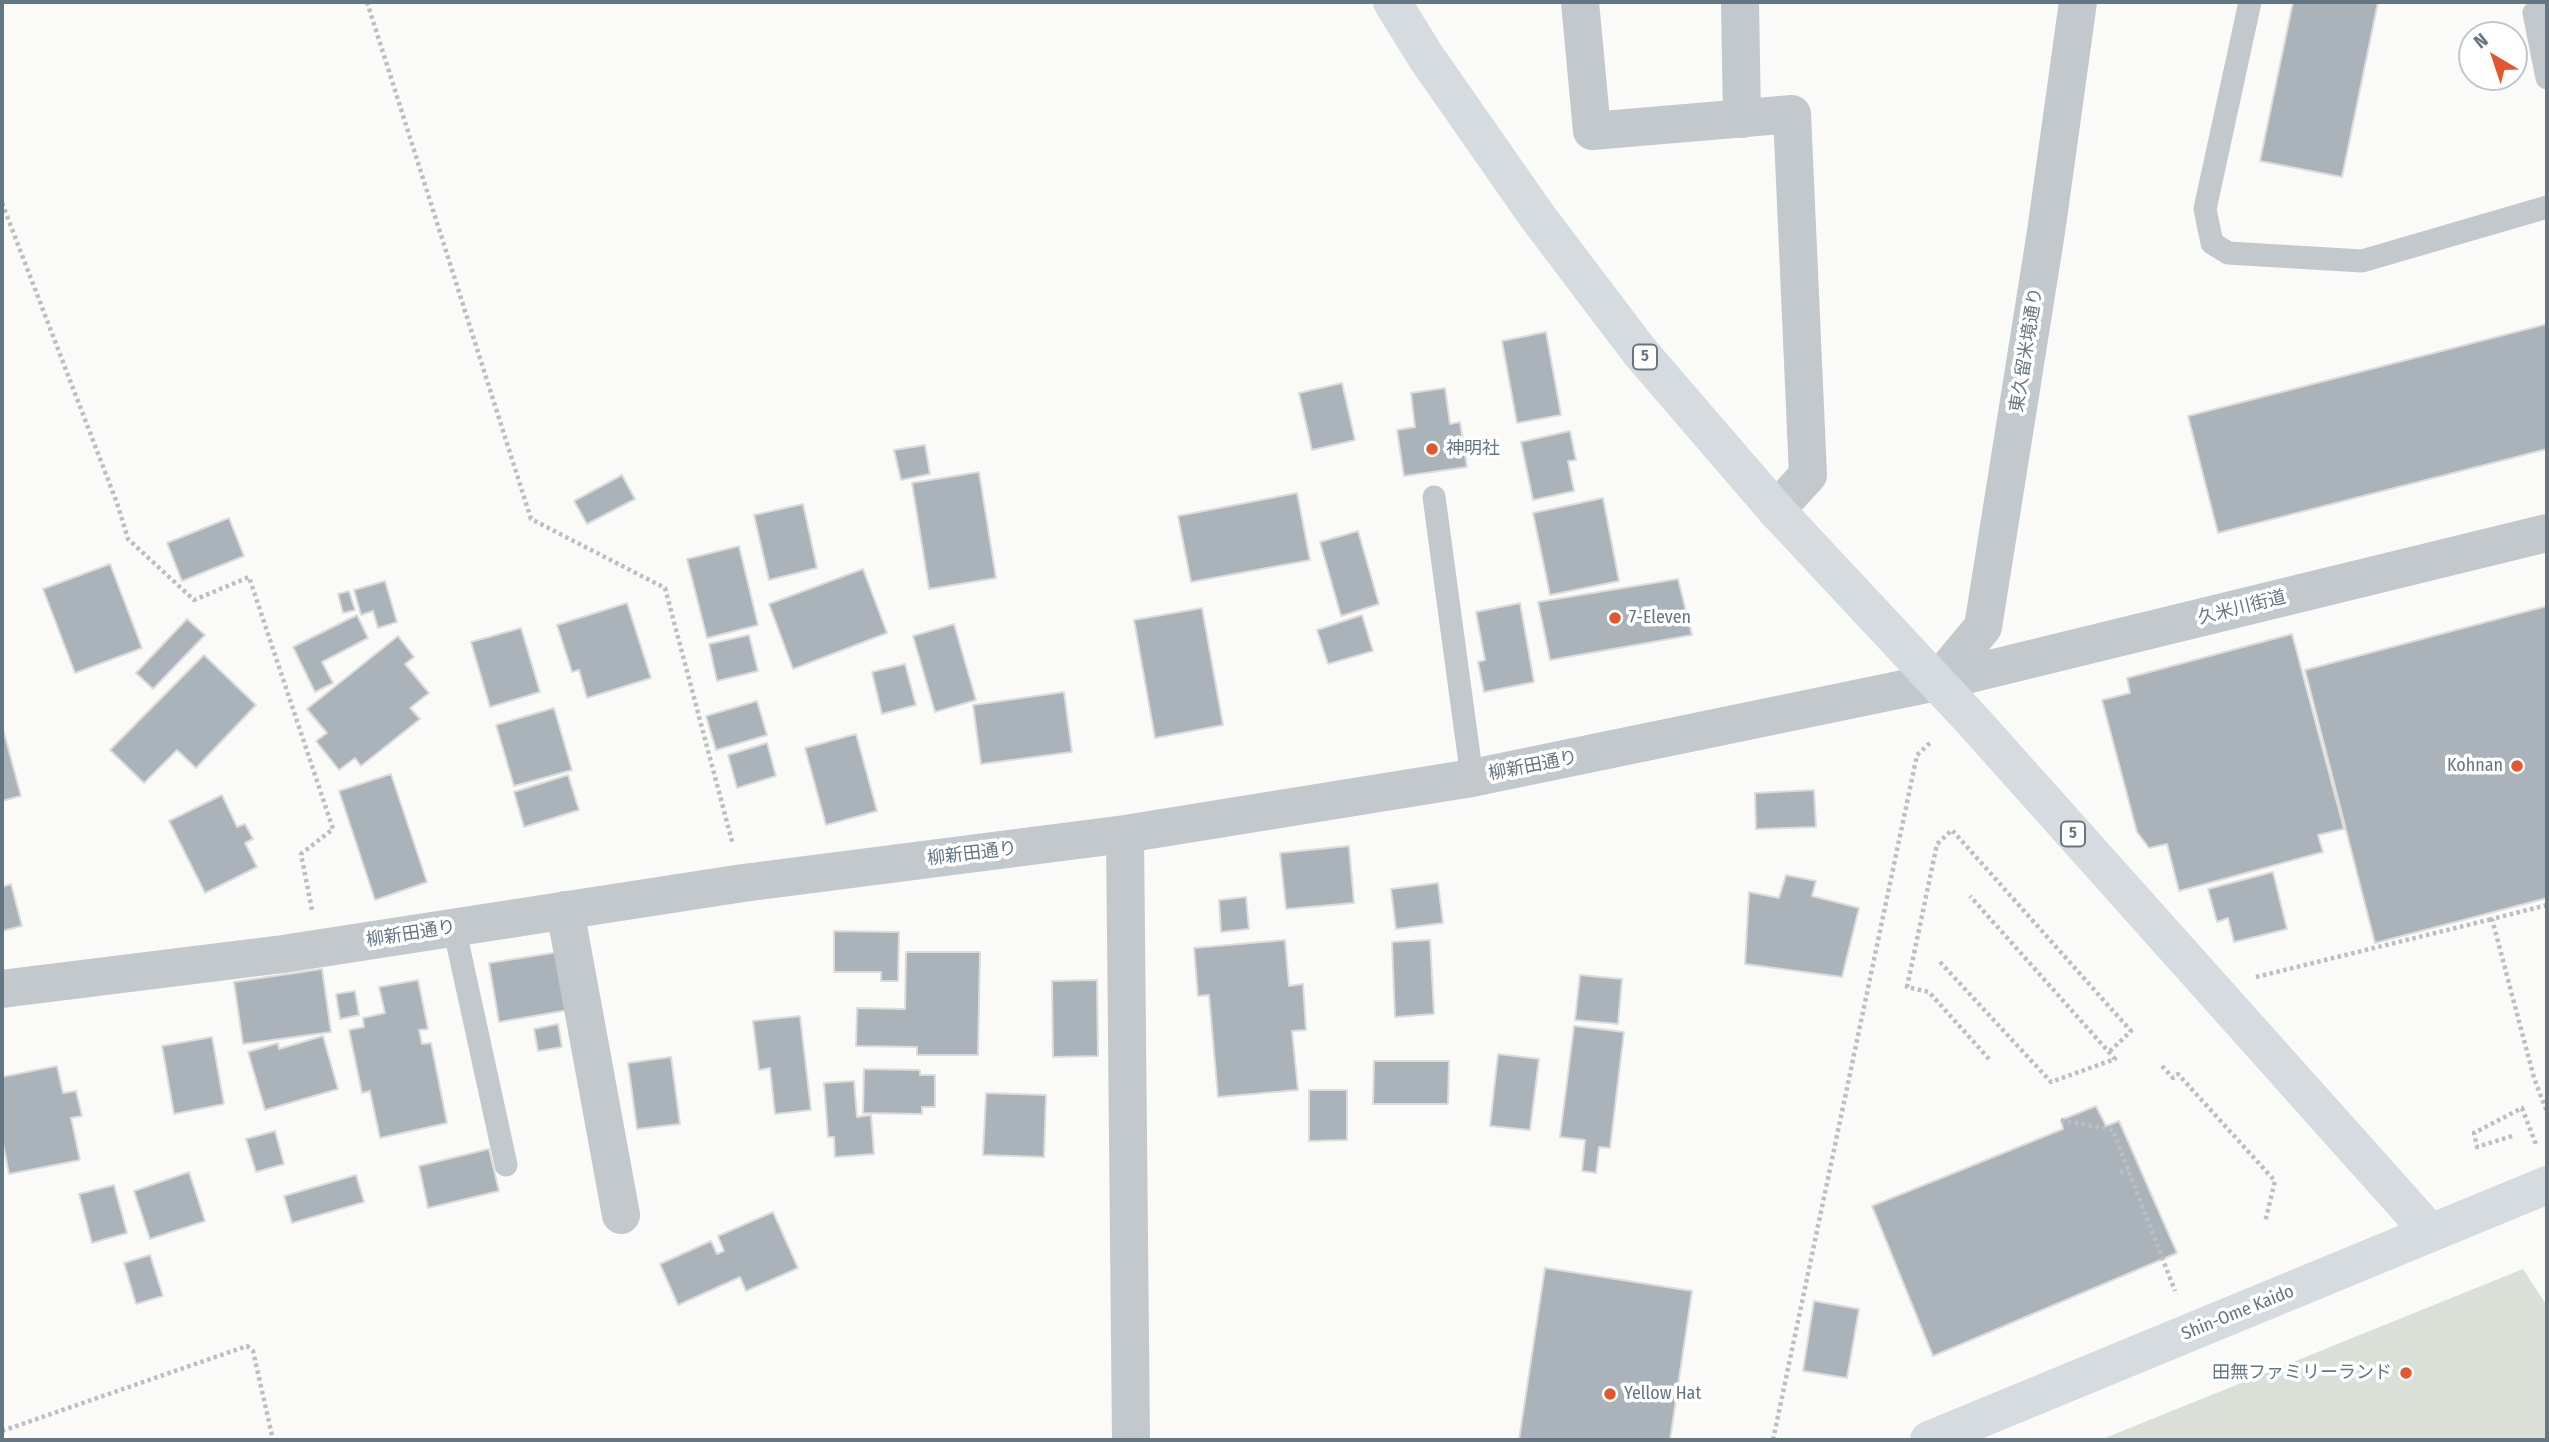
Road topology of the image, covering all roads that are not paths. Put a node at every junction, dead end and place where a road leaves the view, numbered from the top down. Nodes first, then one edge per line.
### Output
1 (1392, 2) edge
2 (1580, 2) edge
3 (1740, 2) edge
4 (2078, 2) edge
5 (2250, 2) edge
6 (2547, 5) edge
7 (2547, 78) edge
8 (1742, 119) junction
9 (2547, 207) edge
10 (1434, 497) dead end
11 (1776, 510) junction
12 (2547, 533) edge
13 (1937, 682) junction
14 (1472, 778) junction
15 (1125, 834) junction
16 (565, 910) junction
17 (454, 927) junction
18 (2, 989) edge
19 (506, 1165) dead end
20 (2543, 1168) edge
21 (621, 1215) dead end
22 (2429, 1231) junction
23 (1131, 1440) edge
24 (1929, 1440) edge

1 - 11 main road, 5
2 - 8 street
3 - 8 street
4 - 13 street, 東久留米境通り
5 - 9 lane
6 - 7 lane
8 - 11 street
10 - 14 lane
11 - 13 main road, 5
12 - 13 street, 久米川街道
13 - 14 street, 柳新田通り
13 - 22 main road, 5
14 - 15 street, 柳新田通り
15 - 16 street, 柳新田通り
15 - 23 street
16 - 17 street, 柳新田通り
16 - 21 street
17 - 18 street, 柳新田通り
17 - 19 lane
20 - 22 main road, Shin-Ome Kaido
22 - 24 main road, Shin-Ome Kaido

